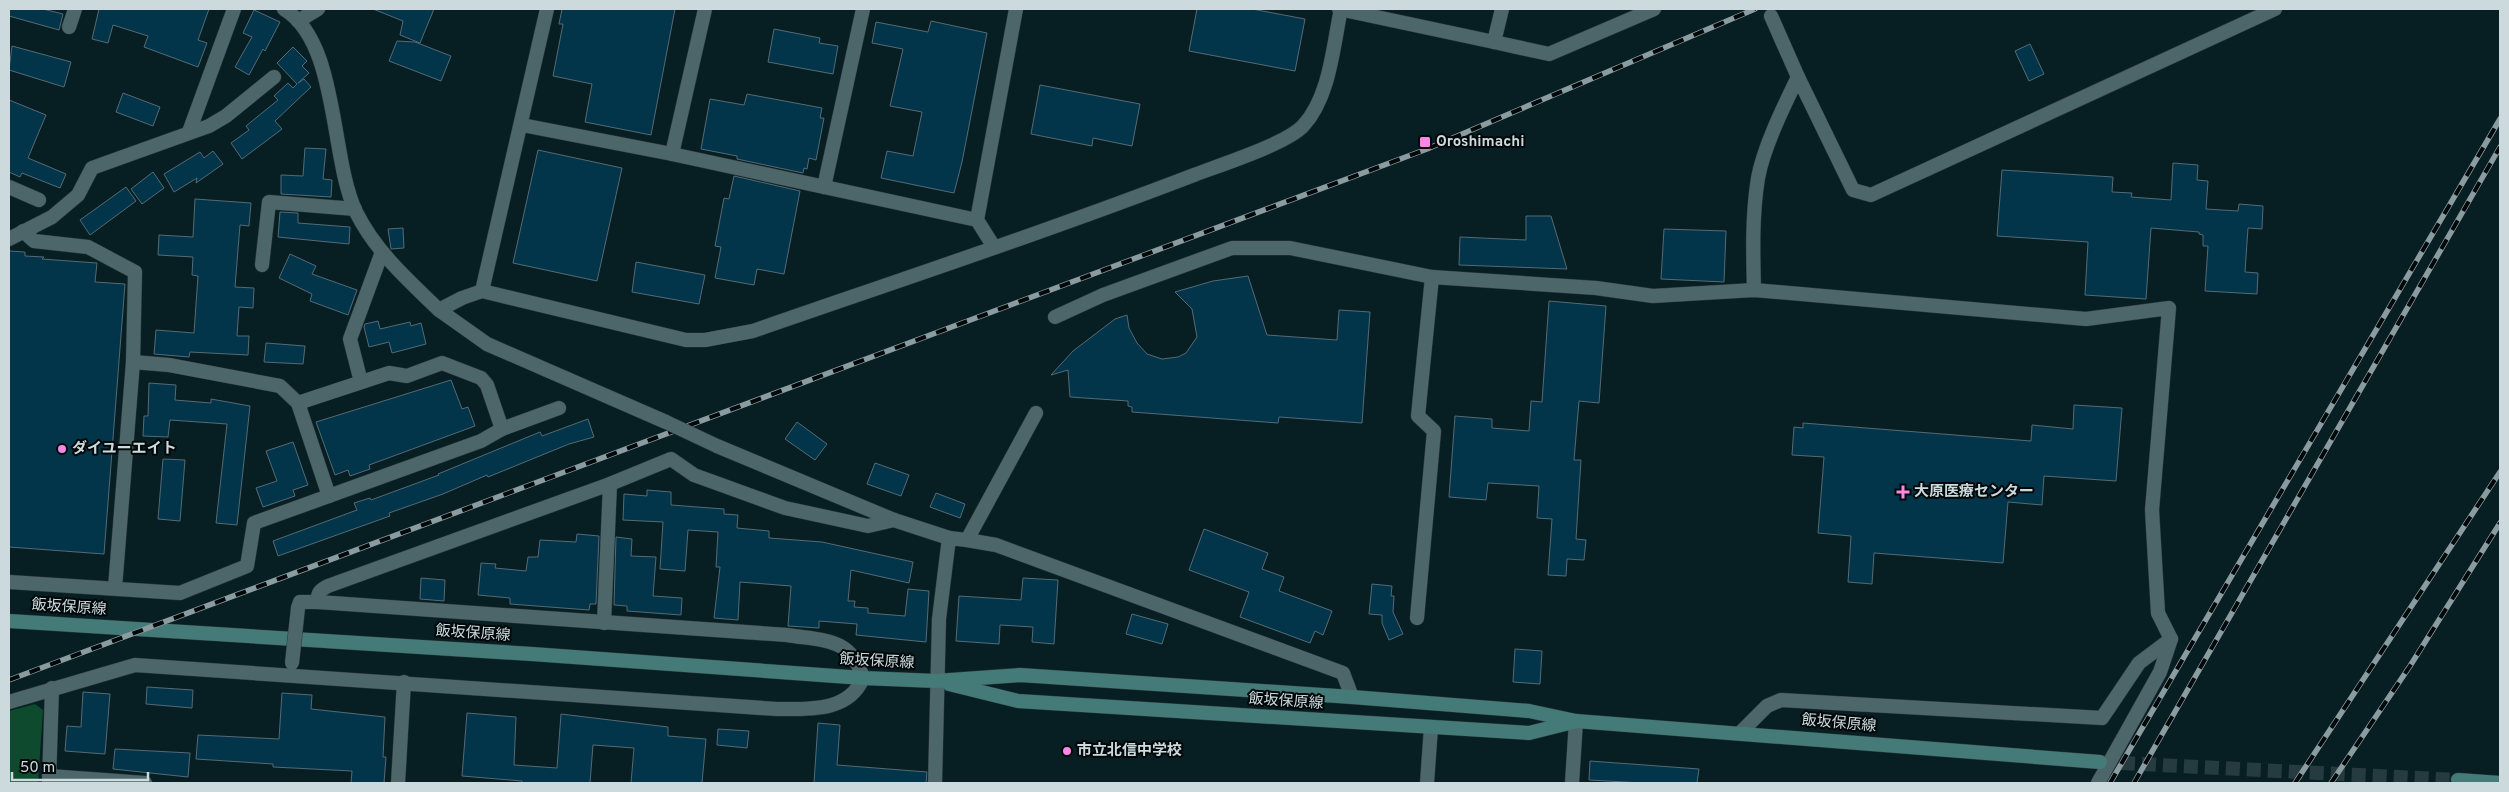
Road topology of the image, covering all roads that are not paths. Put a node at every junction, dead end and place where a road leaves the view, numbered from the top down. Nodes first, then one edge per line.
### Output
1 (75, 9) edge
2 (234, 9) edge
3 (284, 9) edge
4 (318, 9) edge
5 (547, 9) edge
6 (705, 9) edge
7 (863, 9) edge
8 (1016, 9) edge
9 (1340, 9) edge
10 (1502, 9) edge
11 (1654, 9) edge
12 (2275, 9) edge
13 (1771, 16) dead end
14 (298, 21) junction
15 (69, 27) dead end
16 (1494, 42) junction
17 (274, 77) dead end
18 (1798, 77) junction
19 (522, 125) junction
20 (189, 132) junction
21 (672, 154) junction
22 (9, 187) edge
23 (824, 187) junction
24 (39, 200) dead end
25 (355, 209) junction
26 (977, 220) junction
27 (23, 232) junction
28 (9, 239) edge
29 (994, 246) junction
30 (382, 252) junction
31 (262, 264) dead end
32 (1432, 277) junction
33 (1754, 290) junction
34 (482, 292) junction
35 (440, 310) junction
36 (1055, 317) dead end
37 (133, 362) junction
38 (362, 382) junction
39 (298, 403) junction
40 (559, 408) dead end
41 (1036, 413) dead end
42 (502, 429) junction
43 (610, 484) junction
44 (330, 496) junction
45 (894, 520) junction
46 (949, 538) junction
47 (967, 540) junction
48 (9, 582) edge
49 (115, 588) junction
50 (318, 602) junction
51 (1417, 618) dead end
52 (9, 621) edge
53 (604, 623) junction
54 (2172, 639) junction
55 (292, 669) junction
56 (864, 678) junction
57 (936, 681) junction
58 (404, 682) junction
59 (52, 688) junction
60 (1352, 697) junction
61 (9, 702) edge
62 (1576, 721) junction
63 (1431, 727) junction
64 (1741, 732) junction
65 (2100, 762) tunnel mouth
66 (49, 780) edge
67 (2458, 780) dead end
68 (145, 783) edge
69 (398, 783) edge
70 (935, 783) edge
71 (1427, 783) edge
72 (1572, 783) edge
73 (2098, 783) edge
74 (2500, 783) edge

1 - 15 street
2 - 20 street
3 - 14 street
4 - 14 street
5 - 19 street
6 - 21 street
7 - 23 street
8 - 26 street
9 - 16 street
9 - 29 street
10 - 16 street
11 - 16 street
12 - 18 street
13 - 18 street
14 - 25 street
17 - 20 street
18 - 33 street
19 - 21 street
19 - 34 street
20 - 27 street
21 - 23 street
22 - 24 street
23 - 26 street
25 - 30 street
25 - 31 street
26 - 29 street
27 - 28 street
27 - 37 street
29 - 34 street
30 - 35 street
30 - 38 street
32 - 33 street
32 - 36 street
32 - 51 street
33 - 54 street
34 - 35 street
35 - 45 street, bridge
37 - 39 street
37 - 49 street
38 - 39 street
38 - 42 street
39 - 44 street
40 - 42 street
41 - 47 street
42 - 44 street
43 - 45 street
43 - 50 street
43 - 53 street
44 - 49 street
45 - 46 street
46 - 47 street
46 - 57 street
47 - 60 street
48 - 49 street
50 - 53 street
50 - 55 street, bridge
52 - 56 main road, 飯坂保原線
53 - 56 street
54 - 64 street
54 - 73 street
55 - 58 street
55 - 59 street
56 - 57 main road, 飯坂保原線
56 - 58 street
57 - 60 main road, 飯坂保原線
57 - 63 main road, 飯坂保原線
57 - 70 street
58 - 69 street
59 - 61 street
59 - 66 street
60 - 62 main road, 飯坂保原線
62 - 63 main road, 飯坂保原線
62 - 64 main road, 飯坂保原線
62 - 72 street
63 - 71 street
64 - 65 main road, 飯坂保原線
66 - 68 street
67 - 74 main road

